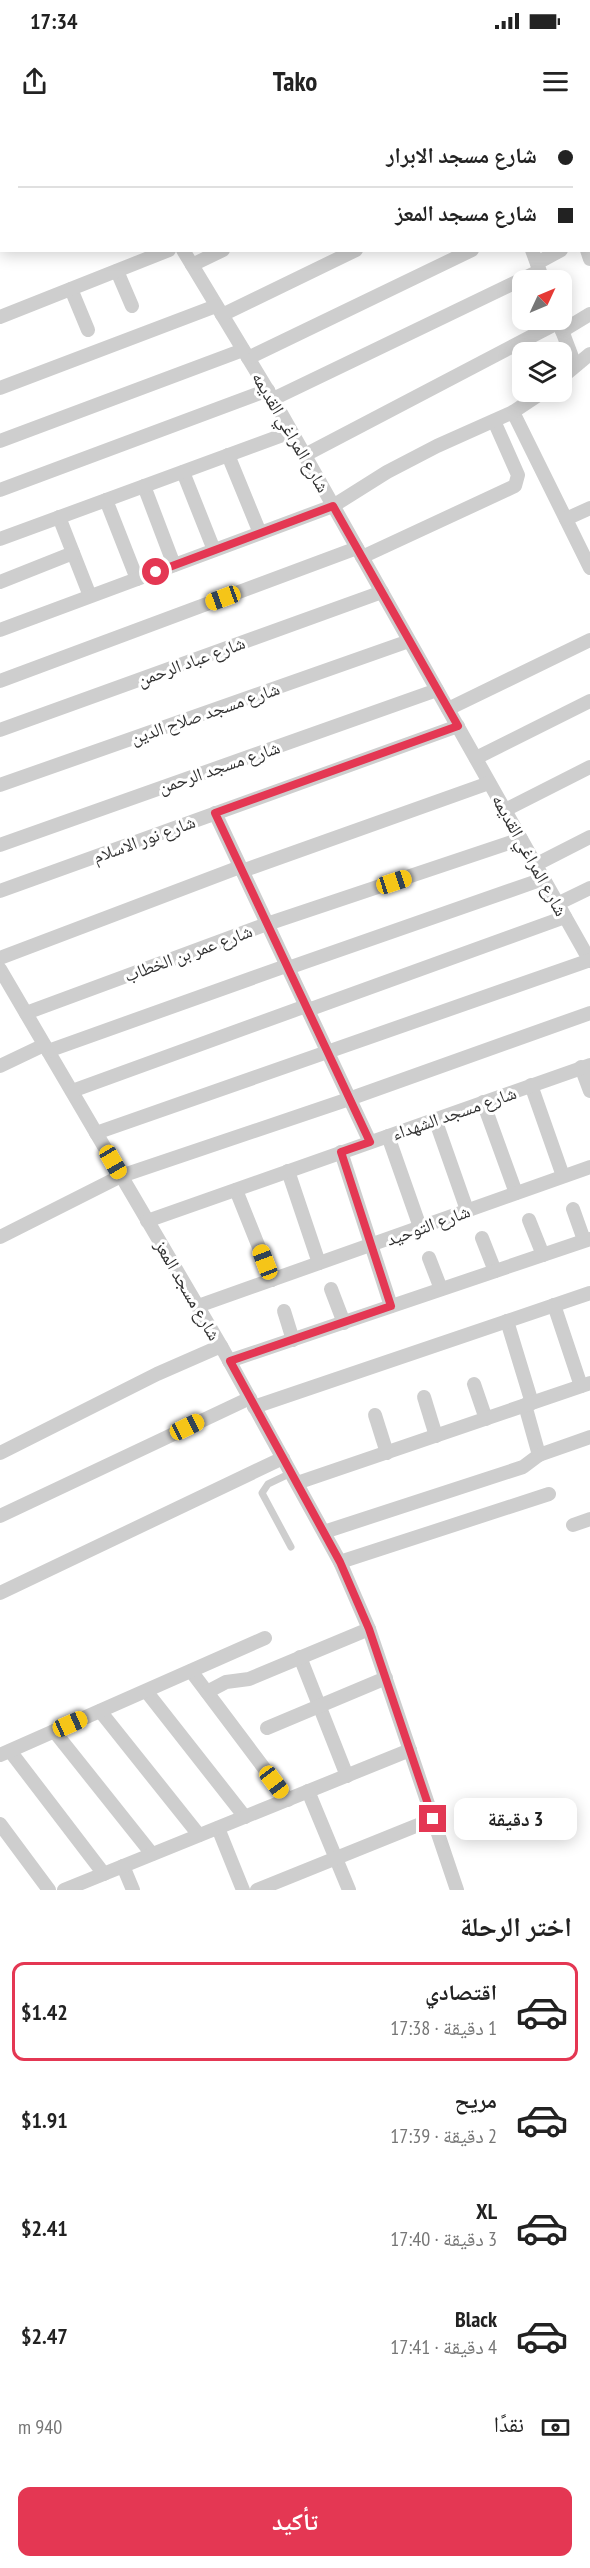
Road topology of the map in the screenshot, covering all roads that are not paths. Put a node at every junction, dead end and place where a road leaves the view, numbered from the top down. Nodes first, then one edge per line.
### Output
1 (164, 252) edge
2 (184, 252) edge
3 (219, 252) edge
4 (351, 252) edge
5 (468, 252) edge
6 (558, 252) edge
7 (192, 265) junction
8 (538, 266) edge
9 (117, 271) junction
10 (71, 289) junction
11 (132, 306) dead end
12 (219, 310) junction
13 (590, 314) edge
14 (0, 317) edge
15 (572, 320) edge
16 (88, 330) dead end
17 (547, 330) edge
18 (561, 330) edge
19 (246, 354) junction
20 (590, 356) edge
21 (575, 365) junction
22 (572, 368) edge
23 (0, 388) edge
24 (270, 395) junction
25 (528, 402) edge
26 (513, 412) junction
27 (494, 421) junction
28 (291, 432) junction
29 (0, 441) edge
30 (228, 455) junction
31 (305, 455) junction
32 (183, 472) junction
33 (144, 486) junction
34 (0, 490) edge
35 (106, 500) junction
36 (333, 506) junction
37 (590, 508) edge
38 (59, 517) junction
39 (566, 519) junction
40 (260, 533) junction
41 (0, 539) edge
42 (214, 550) junction
43 (73, 553) junction
44 (360, 553) junction
45 (174, 565) junction
46 (590, 568) edge
47 (137, 579) junction
48 (0, 582) edge
49 (382, 592) junction
50 (90, 596) junction
51 (0, 630) edge
52 (590, 640) edge
53 (409, 641) junction
54 (0, 681) edge
55 (437, 690) junction
56 (590, 701) edge
57 (448, 709) junction
58 (458, 726) junction
59 (0, 730) edge
60 (476, 758) junction
61 (590, 767) edge
62 (489, 783) junction
63 (0, 784) edge
64 (505, 810) junction
65 (215, 813) junction
66 (590, 837) edge
67 (521, 839) junction
68 (0, 845) edge
69 (536, 865) junction
70 (241, 869) junction
71 (543, 879) junction
72 (590, 888) edge
73 (0, 891) edge
74 (557, 904) junction
75 (565, 917) junction
76 (267, 924) junction
77 (586, 944) edge
78 (0, 958) edge
79 (590, 961) edge
80 (287, 967) junction
81 (0, 969) edge
82 (307, 1008) junction
83 (26, 1013) junction
84 (590, 1013) edge
85 (46, 1048) junction
86 (328, 1054) junction
87 (0, 1066) edge
88 (586, 1066) edge
89 (531, 1085) junction
90 (590, 1091) edge
91 (72, 1092) junction
92 (349, 1099) junction
93 (483, 1102) junction
94 (435, 1119) junction
95 (96, 1133) junction
96 (388, 1136) junction
97 (370, 1142) junction
98 (341, 1152) junction
99 (590, 1167) edge
100 (288, 1172) junction
101 (121, 1176) junction
102 (563, 1176) junction
103 (236, 1190) junction
104 (516, 1193) junction
105 (573, 1209) dead end
106 (467, 1210) junction
107 (530, 1220) dead end
108 (147, 1221) junction
109 (420, 1227) junction
110 (0, 1238) edge
111 (482, 1238) dead end
112 (587, 1240) edge
113 (371, 1245) junction
114 (543, 1255) junction
115 (429, 1258) dead end
116 (319, 1263) junction
117 (495, 1271) junction
118 (272, 1280) junction
119 (331, 1289) dead end
120 (441, 1289) junction
121 (590, 1293) edge
122 (554, 1305) junction
123 (198, 1306) junction
124 (391, 1306) junction
125 (284, 1311) dead end
126 (507, 1321) junction
127 (344, 1323) junction
128 (293, 1340) junction
129 (221, 1346) junction
130 (230, 1361) junction
131 (474, 1384) dead end
132 (586, 1384) edge
133 (424, 1397) dead end
134 (252, 1402) junction
135 (529, 1404) junction
136 (375, 1415) dead end
137 (486, 1419) junction
138 (436, 1436) junction
139 (590, 1437) edge
140 (0, 1453) edge
141 (387, 1453) junction
142 (539, 1455) junction
143 (283, 1458) junction
144 (294, 1478) junction
145 (549, 1494) dead end
146 (0, 1516) edge
147 (590, 1519) edge
148 (573, 1525) dead end
149 (324, 1532) junction
150 (291, 1547) dead end
151 (340, 1562) junction
152 (0, 1593) edge
153 (369, 1629) junction
154 (265, 1638) dead end
155 (300, 1658) junction
156 (191, 1671) junction
157 (386, 1678) junction
158 (146, 1691) junction
159 (207, 1692) junction
160 (319, 1705) junction
161 (100, 1711) junction
162 (267, 1728) dead end
163 (54, 1731) junction
164 (410, 1750) junction
165 (5, 1753) edge
166 (347, 1776) junction
167 (308, 1791) junction
168 (288, 1800) junction
169 (244, 1817) junction
170 (433, 1819) junction
171 (0, 1824) edge
172 (218, 1828) junction
173 (200, 1835) junction
174 (152, 1854) junction
175 (336, 1858) junction
176 (123, 1866) junction
177 (104, 1874) junction
178 (49, 1890) edge
179 (64, 1890) edge
180 (133, 1890) edge
181 (243, 1890) edge
182 (257, 1890) edge
183 (349, 1890) edge
184 (457, 1890) edge

1 - 9 street
2 - 7 street, شارع المراغي القديمه
3 - 7 street
4 - 12 street
5 - 19 street
6 - 8 street
7 - 12 street, شارع المراغي القديمه
8 - 24 street
9 - 10 street
9 - 11 street
10 - 14 street
10 - 16 street
12 - 19 street, شارع المراغي القديمه
12 - 23 street
13 - 15 street
17 - 31 street
18 - 21 street
19 - 24 street, شارع المراغي القديمه
19 - 29 street
20 - 21 street
21 - 22 street
24 - 28 street, شارع المراغي القديمه
24 - 34 street
25 - 26 street
26 - 27 street
26 - 39 street
27 - 36 street
27 - 44 street
28 - 30 street
28 - 31 street, شارع المراغي القديمه
30 - 32 street
30 - 40 street
31 - 36 street, شارع المراغي القديمه
32 - 33 street
32 - 42 street
33 - 35 street
33 - 45 street
35 - 38 street
35 - 47 street
36 - 40 street
36 - 44 street, شارع المراغي القديمه
37 - 39 street
38 - 41 street
38 - 43 street
39 - 46 street
40 - 42 street
42 - 45 street
43 - 48 street
43 - 50 street
44 - 49 street, شارع المراغي القديمه
44 - 54 street
45 - 47 street
47 - 50 street
49 - 53 street, شارع المراغي القديمه
49 - 59 street, شارع عباد الرحمن
50 - 51 street
52 - 57 street
53 - 55 street, شارع المراغي القديمه
53 - 63 street, شارع مسجد صلاح الدين
55 - 57 street, شارع المراغي القديمه
55 - 68 street, شارع مسجد الرحمن
56 - 60 street
57 - 58 street, شارع المراغي القديمه
58 - 60 street, شارع المراغي القديمه
58 - 65 street, شارع نور الاسلام
60 - 62 street, شارع المراغي القديمه
61 - 64 street
62 - 64 street, شارع المراغي القديمه
62 - 70 street
64 - 67 street, شارع المراغي القديمه
65 - 70 street
65 - 73 street, شارع نور الاسلام
66 - 69 street
67 - 69 street, شارع المراغي القديمه
67 - 76 street, شارع عمر بن الخطاب
69 - 71 street, شارع المراغي القديمه
70 - 76 street
70 - 78 street
71 - 74 street, شارع المراغي القديمه
71 - 80 street
72 - 74 street
74 - 75 street, شارع المراغي القديمه
75 - 77 street, شارع المراغي القديمه
75 - 82 street
76 - 80 street
76 - 83 street, شارع عمر بن الخطاب
77 - 79 street, شارع المراغي القديمه
79 - 86 street
80 - 82 street
80 - 85 street
81 - 83 street, شارع مسجد المعز
82 - 86 street
82 - 91 street
83 - 85 street, شارع مسجد المعز
84 - 92 street
85 - 87 street
85 - 91 street, شارع مسجد المعز
86 - 92 street
86 - 95 street
88 - 89 street, شارع مسجد الشهداء
88 - 90 street
89 - 93 street, شارع مسجد الشهداء
89 - 102 street
91 - 95 street, شارع مسجد المعز
92 - 97 street
92 - 101 street
93 - 94 street, شارع مسجد الشهداء
93 - 104 street
94 - 96 street, شارع مسجد الشهداء
94 - 106 street
95 - 101 street, شارع مسجد المعز
96 - 97 street, شارع مسجد الشهداء
96 - 109 street
97 - 98 street, شارع مسجد الشهداء
98 - 100 street, شارع مسجد الشهداء
98 - 113 street
99 - 102 street, شارع التوحيد
100 - 103 street, شارع مسجد الشهداء
100 - 116 street
101 - 108 street, شارع مسجد المعز
101 - 110 street
102 - 104 street, شارع التوحيد
103 - 108 street, شارع مسجد الشهداء
103 - 118 street
104 - 106 street, شارع التوحيد
105 - 112 street
106 - 109 street, شارع التوحيد
107 - 114 street
108 - 123 street, شارع مسجد المعز
109 - 113 street, شارع التوحيد
111 - 117 street
112 - 114 street
113 - 116 street, شارع التوحيد
113 - 124 street
114 - 117 street
115 - 120 street
116 - 118 street, شارع التوحيد
117 - 120 street
118 - 123 street, شارع التوحيد
119 - 127 street
120 - 124 street
121 - 122 street
122 - 126 street
122 - 132 street
123 - 129 street, شارع مسجد المعز
124 - 127 street
125 - 128 street
126 - 134 street
126 - 135 street
127 - 128 street
128 - 130 street
129 - 130 street, شارع مسجد المعز
129 - 140 street
130 - 134 street, شارع مسجد المعز
131 - 137 street
132 - 135 street
133 - 138 street
134 - 143 street, شارع مسجد المعز
134 - 146 street
135 - 137 street
135 - 142 street
136 - 141 street
137 - 138 street
138 - 141 street
139 - 142 street
141 - 144 street
142 - 149 street
143 - 144 street, شارع مسجد المعز
143 - 152 street
144 - 149 street, شارع مسجد المعز
144 - 150 lane
145 - 151 street
147 - 148 street
149 - 151 street, شارع مسجد المعز
151 - 153 street, شارع مسجد المعز
153 - 155 street
153 - 157 street, شارع مسجد المعز
154 - 156 street
155 - 159 street
155 - 160 street
156 - 158 street
156 - 159 street
157 - 160 street
157 - 164 street, شارع مسجد المعز
158 - 161 street
158 - 169 street
159 - 168 street
160 - 162 street
160 - 166 street
161 - 163 street
161 - 173 street
163 - 165 street
163 - 174 street
164 - 166 street
164 - 170 street, شارع مسجد المعز
165 - 177 street
166 - 167 street
167 - 168 street
167 - 175 street
168 - 169 street
169 - 172 street
170 - 175 street
170 - 184 street, شارع مسجد المعز
171 - 178 street
172 - 173 street
172 - 181 street
173 - 174 street
174 - 176 street
175 - 182 street
175 - 183 street
176 - 177 street
176 - 180 street
177 - 179 street

